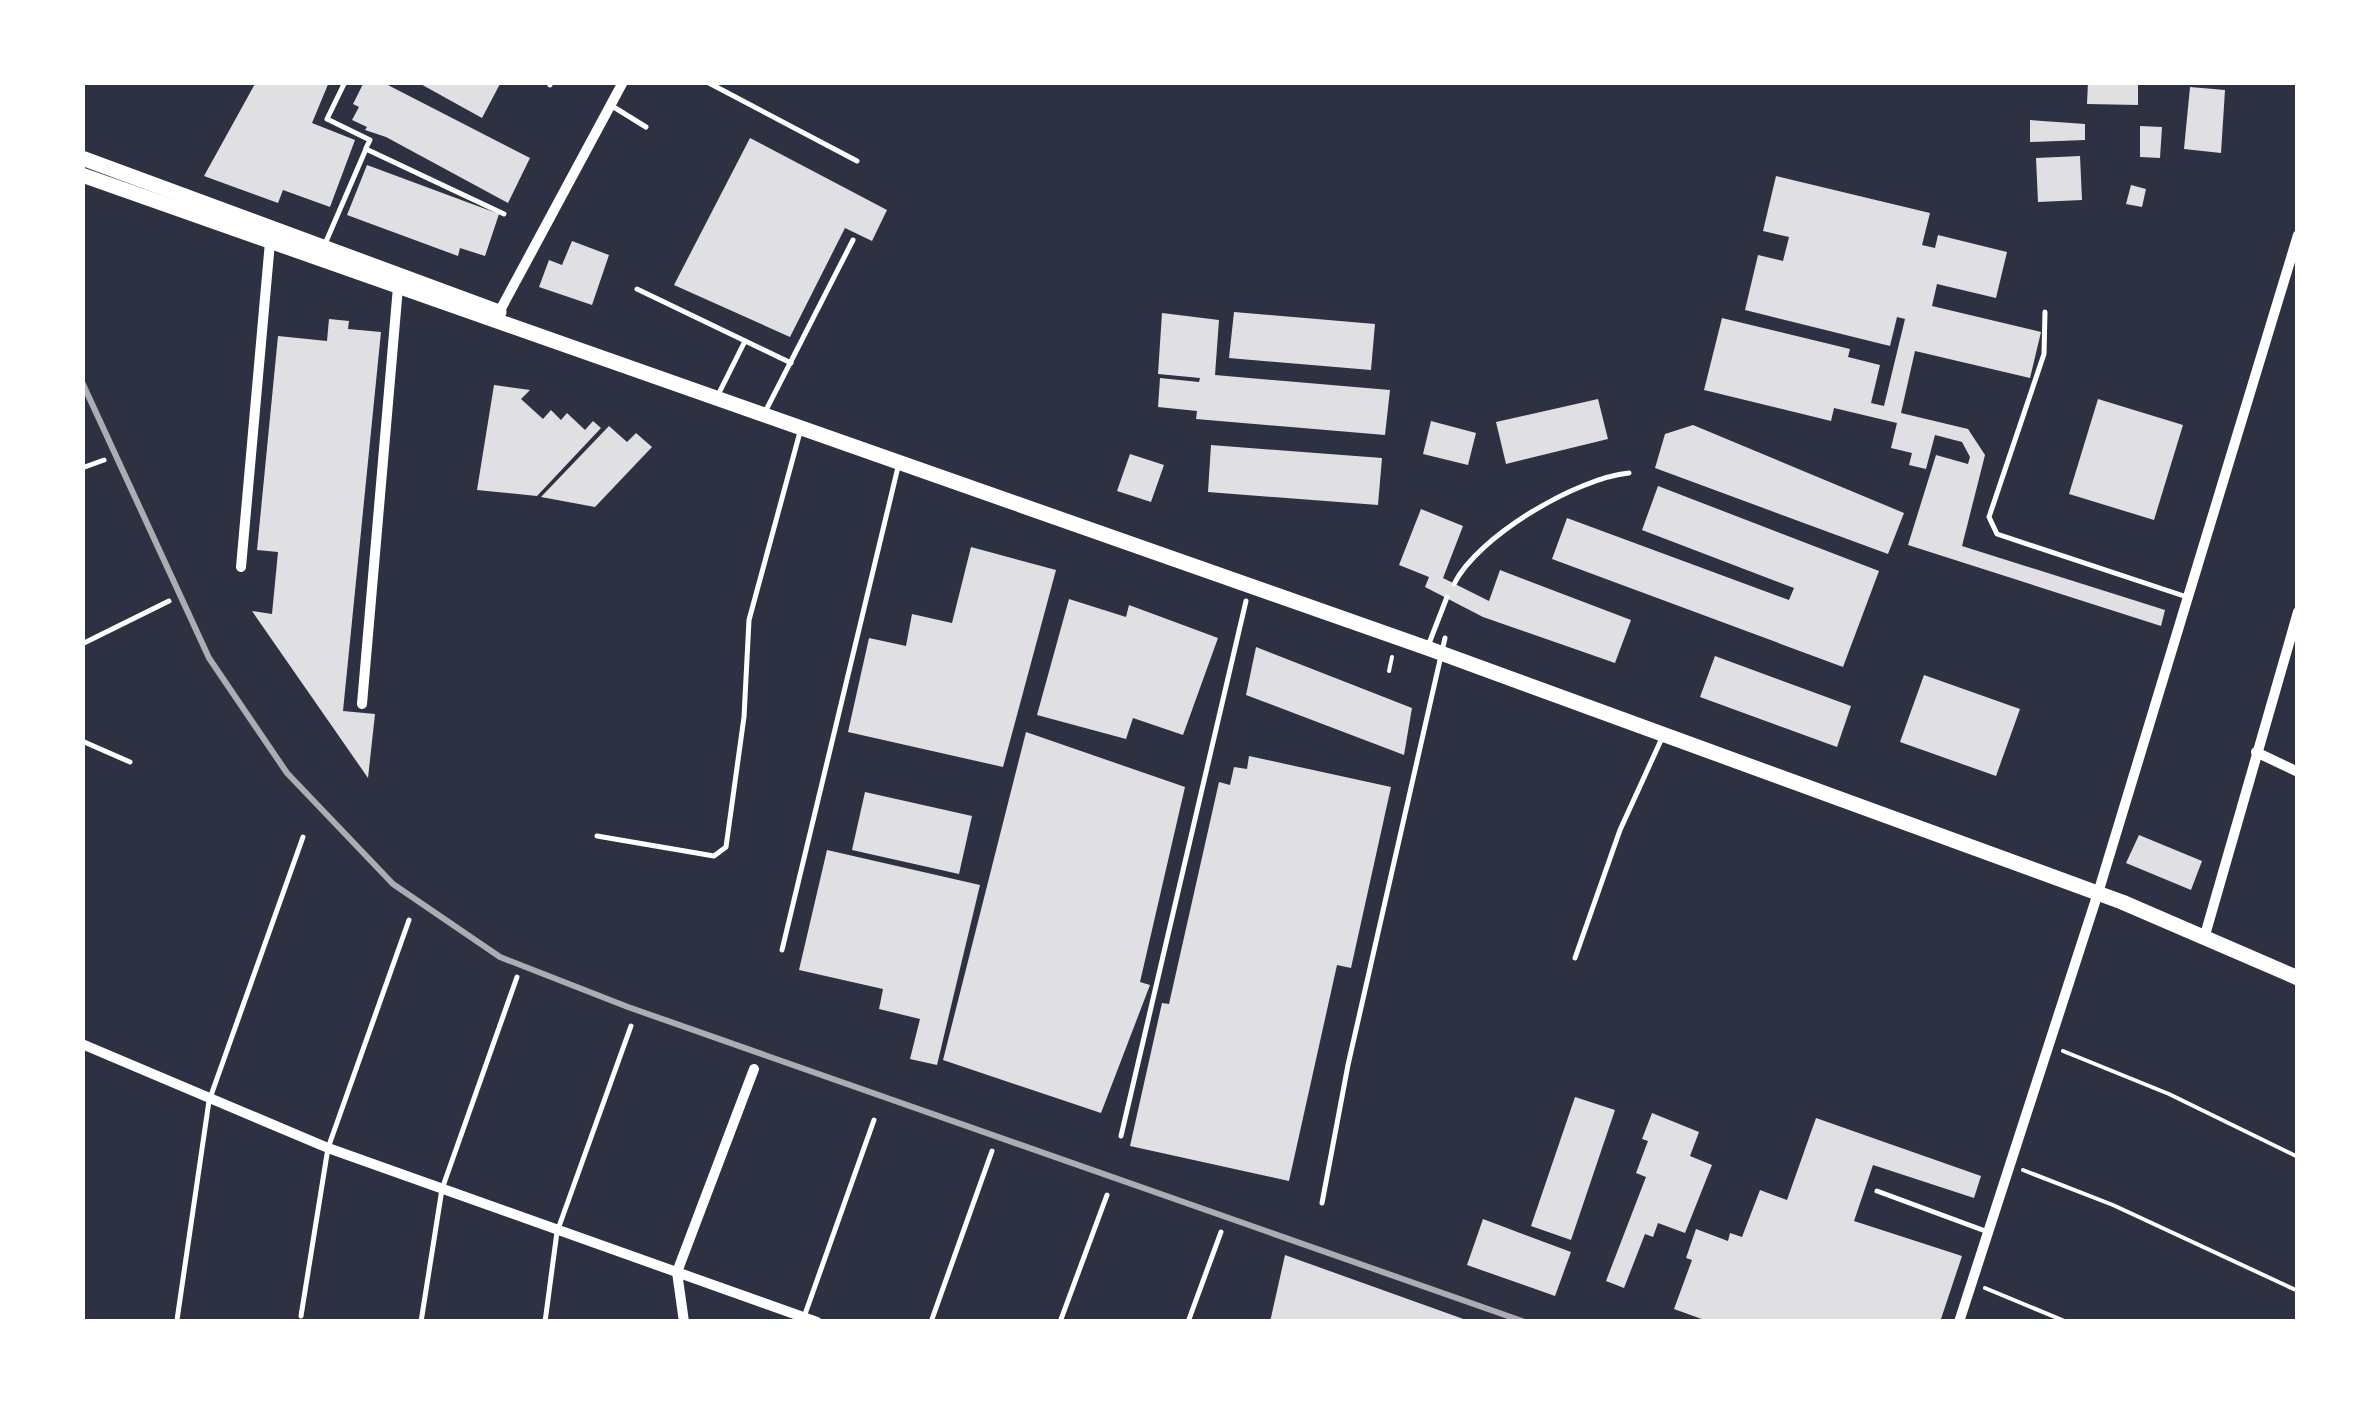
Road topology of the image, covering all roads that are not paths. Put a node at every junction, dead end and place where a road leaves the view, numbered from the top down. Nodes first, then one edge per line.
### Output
1 (345, 82) edge
2 (623, 82) edge
3 (707, 82) edge
4 (612, 106) junction
5 (646, 127) dead end
6 (366, 148) junction
7 (82, 158) edge
8 (857, 161) dead end
9 (82, 175) edge
10 (504, 214) dead end
11 (2298, 234) edge
12 (853, 240) dead end
13 (270, 242) junction
14 (324, 248) junction
15 (398, 287) junction
16 (638, 288) dead end
17 (2045, 312) dead end
18 (496, 317) junction
19 (745, 341) junction
20 (791, 363) junction
21 (715, 400) junction
22 (762, 417) junction
23 (800, 430) junction
24 (104, 460) dead end
25 (899, 464) junction
26 (82, 468) edge
27 (1629, 473) dead end
28 (242, 567) dead end
29 (1454, 584) dead end
30 (1447, 597) dead end
31 (2187, 597) junction
32 (169, 601) dead end
33 (1246, 601) dead end
34 (2298, 612) edge
35 (82, 644) edge
36 (1438, 647) junction
37 (362, 704) dead end
38 (1664, 736) junction
39 (82, 741) edge
40 (2256, 752) junction
41 (130, 762) dead end
42 (2298, 772) edge
43 (303, 836) dead end
44 (596, 836) dead end
45 (2098, 893) junction
46 (409, 920) dead end
47 (2206, 935) junction
48 (782, 950) dead end
49 (1575, 958) dead end
50 (517, 977) dead end
51 (2298, 978) edge
52 (632, 1026) dead end
53 (82, 1044) edge
54 (754, 1069) dead end
55 (209, 1101) junction
56 (874, 1120) dead end
57 (1121, 1136) dead end
58 (328, 1148) junction
59 (992, 1151) dead end
60 (442, 1189) junction
61 (1877, 1192) dead end
62 (1107, 1195) dead end
63 (1322, 1203) dead end
64 (558, 1232) junction
65 (1221, 1232) dead end
66 (1988, 1232) junction
67 (677, 1272) junction
68 (301, 1316) dead end
69 (804, 1317) junction
70 (177, 1320) edge
71 (422, 1322) edge
72 (545, 1322) edge
73 (684, 1322) edge
74 (817, 1322) edge
75 (931, 1322) edge
76 (1060, 1322) edge
77 (1188, 1322) edge
78 (1959, 1322) edge

1 - 6 lane
2 - 4 street
3 - 8 lane
4 - 5 lane
4 - 18 street
6 - 10 lane
6 - 14 lane
7 - 14 main road
9 - 13 main road
11 - 31 street
12 - 20 lane
13 - 15 main road
13 - 28 street
14 - 18 main road
15 - 18 main road
15 - 37 street
16 - 19 lane
17 - 31 lane
18 - 21 main road
19 - 20 lane
19 - 21 lane
20 - 22 lane
21 - 22 main road
22 - 23 main road
23 - 25 main road
23 - 44 lane
24 - 26 lane
25 - 36 main road
25 - 48 lane
27 - 29 lane
30 - 36 lane
31 - 45 street
32 - 35 lane
33 - 57 lane
34 - 40 street
36 - 38 main road
36 - 63 lane
38 - 45 main road
38 - 49 lane
39 - 41 lane
40 - 42 street
40 - 47 street
43 - 55 lane
45 - 47 main road
45 - 66 street
46 - 58 lane
47 - 51 main road
50 - 60 lane
52 - 64 lane
53 - 55 street
54 - 67 street
55 - 58 street
55 - 70 lane
56 - 69 lane
58 - 60 street
58 - 68 lane
59 - 75 lane
60 - 64 street
60 - 71 lane
61 - 66 lane
62 - 76 lane
64 - 67 street
64 - 72 lane
65 - 77 lane
66 - 78 street
67 - 69 street
67 - 73 street
69 - 74 street

